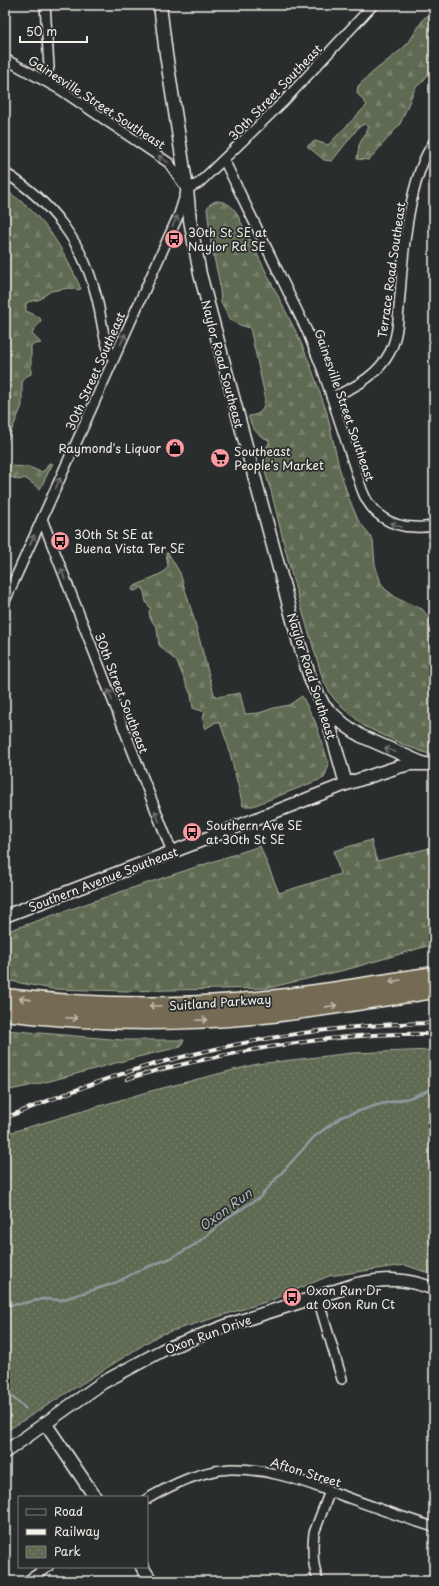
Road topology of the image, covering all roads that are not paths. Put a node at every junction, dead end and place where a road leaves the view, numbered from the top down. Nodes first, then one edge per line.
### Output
1 (45, 5) edge
2 (160, 5) edge
3 (373, 5) edge
4 (5, 59) edge
5 (46, 81) junction
6 (434, 142) edge
7 (224, 160) junction
8 (5, 173) edge
9 (187, 189) junction
10 (113, 359) junction
11 (331, 397) junction
12 (42, 519) junction
13 (434, 525) edge
14 (5, 601) edge
15 (324, 706) junction
16 (430, 766) edge
17 (346, 784) junction
18 (172, 852) junction
19 (5, 916) edge
20 (434, 975) edge
21 (434, 990) edge
22 (5, 997) edge
23 (5, 1012) edge
24 (434, 1289) edge
25 (317, 1296) junction
26 (342, 1379) dead end
27 (45, 1423) junction
28 (5, 1452) edge
29 (330, 1491) junction
30 (94, 1496) edge
31 (148, 1498) edge
32 (434, 1527) edge
33 (47, 1568) edge
34 (143, 1568) edge
35 (28, 1581) edge
36 (151, 1581) edge
37 (318, 1581) edge

1 - 5 street
2 - 9 main road, Naylor Road Southeast
3 - 7 street, 30th Street Southeast
4 - 5 street, Gainesville Street Southeast
9 -> 5 street, Gainesville Street Southeast
6 - 11 street, Terrace Road Southeast
7 - 9 street, 30th Street Southeast
7 - 11 street, Gainesville Street Southeast
8 - 10 street
10 -> 9 street, 30th Street Southeast
9 - 15 main road, Naylor Road Southeast
12 -> 10 street, 30th Street Southeast
13 -> 11 street, Gainesville Street Southeast
14 -> 12 street
18 -> 12 street, 30th Street Southeast
16 -> 15 main road
15 - 17 main road, Naylor Road Southeast
16 - 17 main road, Southern Avenue Southeast
17 - 18 main road, Southern Avenue Southeast
18 - 19 main road, Southern Avenue Southeast
20 -> 22 highway, Suitland Parkway
23 -> 21 highway, Suitland Parkway
24 - 25 main road, Oxon Run Drive
25 - 26 street
25 - 27 main road, Oxon Run Drive
27 - 28 main road, Oxon Run Drive
27 - 30 main road
29 - 31 street, Afton Street
29 - 32 street, Afton Street
29 - 37 street
33 - 35 street
34 - 36 main road

